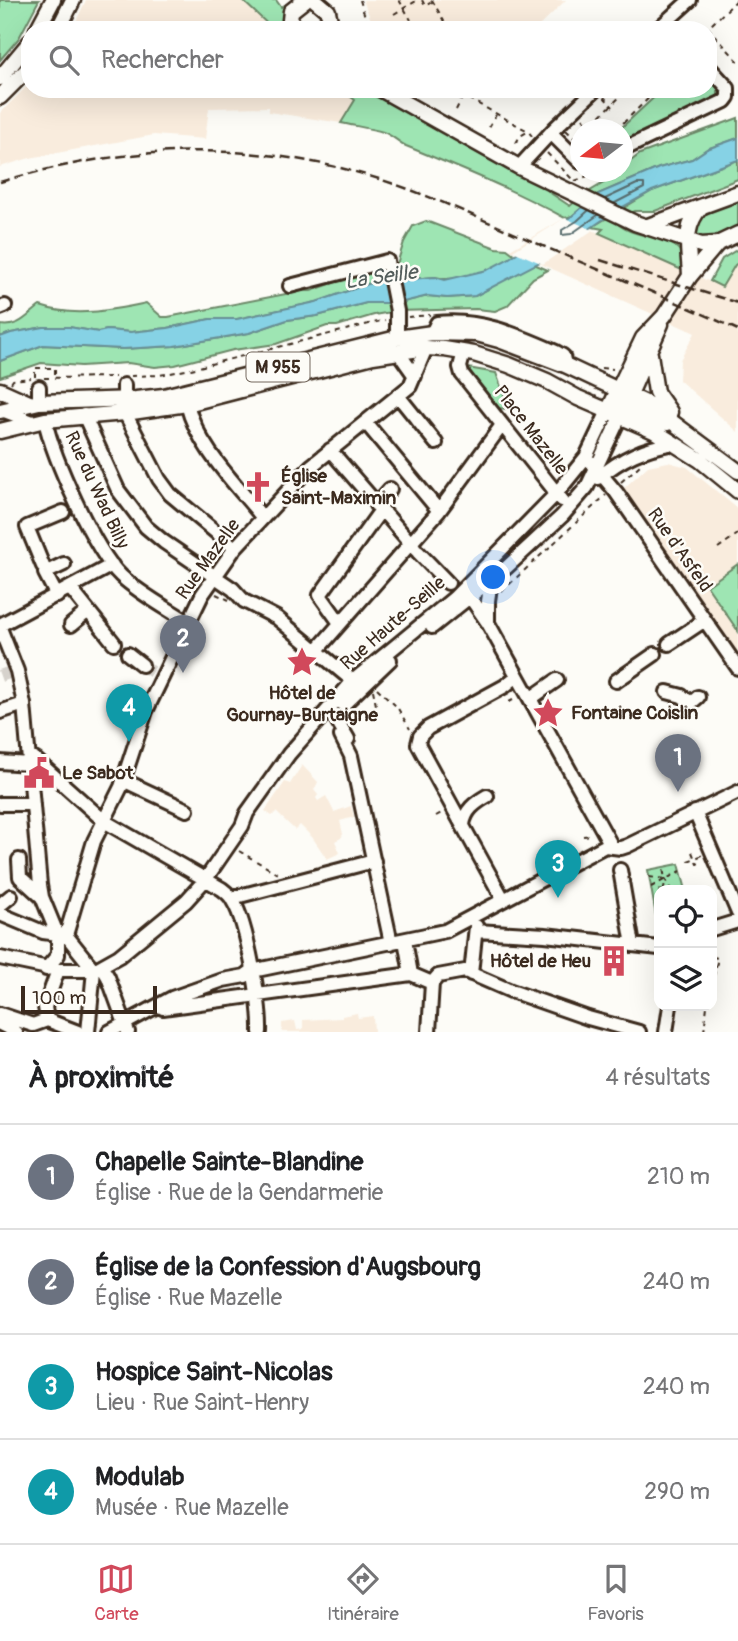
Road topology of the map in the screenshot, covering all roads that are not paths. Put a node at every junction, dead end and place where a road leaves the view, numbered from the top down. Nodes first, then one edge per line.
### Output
1 (53, 0) edge
2 (73, 0) edge
3 (304, 0) edge
4 (690, 0) edge
5 (322, 2) edge
6 (289, 5) edge
7 (42, 21) edge
8 (62, 21) edge
9 (330, 21) edge
10 (671, 21) edge
11 (21, 53) edge
12 (21, 76) edge
13 (717, 76) edge
14 (0, 78) edge
15 (0, 97) edge
16 (396, 98) edge
17 (591, 98) edge
18 (558, 131) junction
19 (633, 145) edge
20 (570, 148) edge
21 (519, 167) junction
22 (738, 193) edge
23 (702, 206) junction
24 (648, 226) junction
25 (738, 234) edge
26 (689, 241) junction
27 (717, 244) junction
28 (690, 276) junction
29 (290, 286) dead end
30 (664, 316) junction
31 (432, 333) junction
32 (398, 345) junction
33 (426, 348) junction
34 (464, 352) junction
35 (650, 354) junction
36 (565, 365) junction
37 (415, 376) junction
38 (37, 382) road end
39 (3, 392) edge
40 (398, 397) junction
41 (124, 399) junction
42 (34, 403) junction
43 (187, 404) junction
44 (619, 404) junction
45 (2, 411) edge
46 (84, 415) junction
47 (39, 421) junction
48 (366, 423) junction
49 (502, 425) junction
50 (0, 431) edge
51 (688, 431) junction
52 (436, 443) dead end
53 (674, 443) junction
54 (330, 450) junction
55 (233, 457) dead end
56 (586, 457) junction
57 (223, 468) junction
58 (600, 470) junction
59 (738, 471) edge
60 (390, 489) dead end
61 (738, 491) edge
62 (556, 494) junction
63 (72, 508) junction
64 (378, 508) junction
65 (568, 509) junction
66 (439, 512) junction
67 (263, 518) junction
68 (235, 548) junction
69 (414, 548) junction
70 (64, 564) dead end
71 (112, 565) junction
72 (43, 566) dead end
73 (215, 578) junction
74 (491, 580) junction
75 (448, 583) dead end
76 (70, 588) junction
77 (467, 592) junction
78 (57, 596) junction
79 (88, 611) junction
80 (705, 620) junction
81 (188, 622) junction
82 (340, 623) junction
83 (488, 623) junction
84 (71, 625) dead end
85 (1, 630) edge
86 (114, 643) dead end
87 (668, 644) dead end
88 (315, 649) junction
89 (128, 654) dead end
90 (655, 654) dead end
91 (142, 665) tunnel mouth
92 (738, 668) edge
93 (517, 676) junction
94 (557, 680) dead end
95 (616, 681) dead end
96 (361, 684) junction
97 (667, 692) dead end
98 (698, 697) dead end
99 (530, 699) junction
100 (24, 704) junction
101 (332, 710) junction
102 (0, 712) edge
103 (29, 760) junction
104 (0, 763) edge
105 (123, 780) junction
106 (738, 792) edge
107 (488, 798) dead end
108 (0, 804) edge
109 (33, 804) junction
110 (187, 810) dead end
111 (695, 812) junction
112 (104, 821) junction
113 (463, 825) junction
114 (611, 845) junction
115 (19, 860) dead end
116 (374, 861) junction
117 (620, 870) dead end
118 (205, 880) junction
119 (11, 897) dead end
120 (42, 897) junction
121 (232, 898) junction
122 (503, 899) junction
123 (0, 905) edge
124 (738, 913) edge
125 (0, 914) edge
126 (472, 916) junction
127 (738, 921) edge
128 (717, 927) edge
129 (477, 931) junction
130 (62, 936) junction
131 (405, 940) junction
132 (386, 944) junction
133 (633, 945) junction
134 (654, 947) edge
135 (0, 958) edge
136 (98, 968) junction
137 (52, 970) junction
138 (252, 971) junction
139 (411, 974) junction
140 (474, 975) junction
141 (432, 983) junction
142 (258, 996) junction
143 (173, 1002) junction
144 (669, 1011) edge
145 (0, 1014) edge
146 (47, 1020) junction
147 (0, 1024) edge
148 (127, 1027) edge
149 (16, 1032) edge
150 (78, 1032) edge
151 (88, 1032) edge
152 (109, 1032) edge
153 (260, 1032) edge
154 (429, 1032) edge
155 (639, 1032) edge
156 (666, 1032) edge

1 - 7 main road
2 - 8 main road
3 - 6 main road
4 - 10 street
5 - 9 main road
11 - 14 main road
12 - 15 main road
13 - 19 street
16 - 21 main road
17 - 18 street
18 - 20 street
18 - 21 street
21 - 24 main road
22 - 23 main road
23 - 24 main road
23 - 26 main road
24 - 26 main road
25 - 27 main road
26 - 27 main road
26 - 28 main road
27 - 28 main road
28 - 30 main road
29 - 32 street
30 - 35 main road
30 - 44 main road
31 - 32 main road, M 955
31 - 33 main road
31 - 36 main road, M 955
31 - 36 street
32 - 33 main road, M 955
32 - 37 street
32 - 41 main road, M 955
32 - 43 main road, M 955
33 - 34 main road, Place Mazelle / M 955
33 - 37 street, Rue Mazelle
34 - 44 main road, Place Mazelle / M 955
34 - 49 street, Place Mazelle
35 - 44 main road
35 - 51 main road
36 - 44 main road, M 955
37 - 40 street, Rue Mazelle
38 - 42 street
39 - 42 main road
40 - 48 street, Rue Mazelle
40 - 52 street
41 - 42 main road, M 955
41 - 43 main road, M 955
41 - 46 main road, M 955
41 - 68 street
42 - 45 main road, M 955
43 - 57 street
44 - 51 main road
44 - 53 main road
44 - 56 street, Place Mazelle
44 - 58 street, Place Mazelle
45 - 47 street
46 - 47 main road, M 955
46 - 73 street
47 - 50 main road, M 955
47 - 63 street, Rue du Wad Billy
48 - 54 street, Rue Mazelle
48 - 66 street
49 - 62 street, Place Mazelle
49 - 66 street
51 - 59 main road
53 - 58 street
53 - 61 main road
54 - 64 street
54 - 67 street, Rue Mazelle
55 - 57 street
56 - 58 street, Rue d'Asfeld
56 - 62 street, Place Mazelle
57 - 67 street
58 - 65 street, Place Mazelle
58 - 80 street, Rue d'Asfeld
60 - 64 street
62 - 65 street
62 - 77 street, Rue Haute-Seille
63 - 71 street, Rue du Wad Billy
63 - 72 street
64 - 69 street
64 - 82 street
65 - 74 street, Rue Haute-Seille
66 - 69 street
67 - 68 street, Rue Mazelle
68 - 73 street, Rue Mazelle
69 - 75 street
69 - 82 street
70 - 78 street
71 - 76 street
71 - 81 street, Rue du Wad Billy
73 - 81 street, Rue Mazelle
73 - 88 street
74 - 77 street, Rue Haute-Seille
74 - 83 street
76 - 78 street
76 - 79 street
77 - 83 street
77 - 96 street, Rue Haute-Seille
78 - 85 street
79 - 84 street
79 - 86 street
80 - 87 street
80 - 92 street, Rue d'Asfeld
81 - 105 street, Rue Mazelle
82 - 88 street
83 - 93 street
85 - 100 street
88 - 96 street
89 - 91 street
90 - 95 street
93 - 99 street
93 - 113 street
94 - 99 street
96 - 101 street, Rue Haute-Seille
97 - 98 street
99 - 114 street
100 - 102 street
100 - 103 street
101 - 116 street
101 - 118 street, Rue Haute-Seille
103 - 104 street
103 - 109 street
103 - 112 street
105 - 110 street
105 - 112 street, Rue Mazelle
106 - 111 street
107 - 113 street
108 - 109 street
109 - 120 street
111 - 114 street
111 - 124 street
112 - 118 street
112 - 130 street, Rue Mazelle
113 - 122 street
114 - 122 street
115 - 120 street
116 - 121 street
116 - 132 street
117 - 133 street
118 - 121 street
118 - 136 street, Rue Haute-Seille
119 - 123 street
120 - 130 street
121 - 138 street
122 - 126 street
125 - 130 street
126 - 129 street
126 - 131 street
127 - 128 street
129 - 133 street
129 - 140 street
130 - 136 street
130 - 137 street, Rue Mazelle
131 - 132 street
131 - 139 street
132 - 138 street
133 - 134 street
135 - 137 street
136 - 137 street
136 - 148 street
136 - 151 street
137 - 146 street, Rue Mazelle
138 - 142 street
138 - 143 street
139 - 141 street
139 - 142 street
140 - 141 street
140 - 155 street
141 - 154 street
142 - 143 street
142 - 153 street
143 - 148 street
144 - 156 street
145 - 146 street
146 - 150 street
147 - 149 street
148 - 152 street

